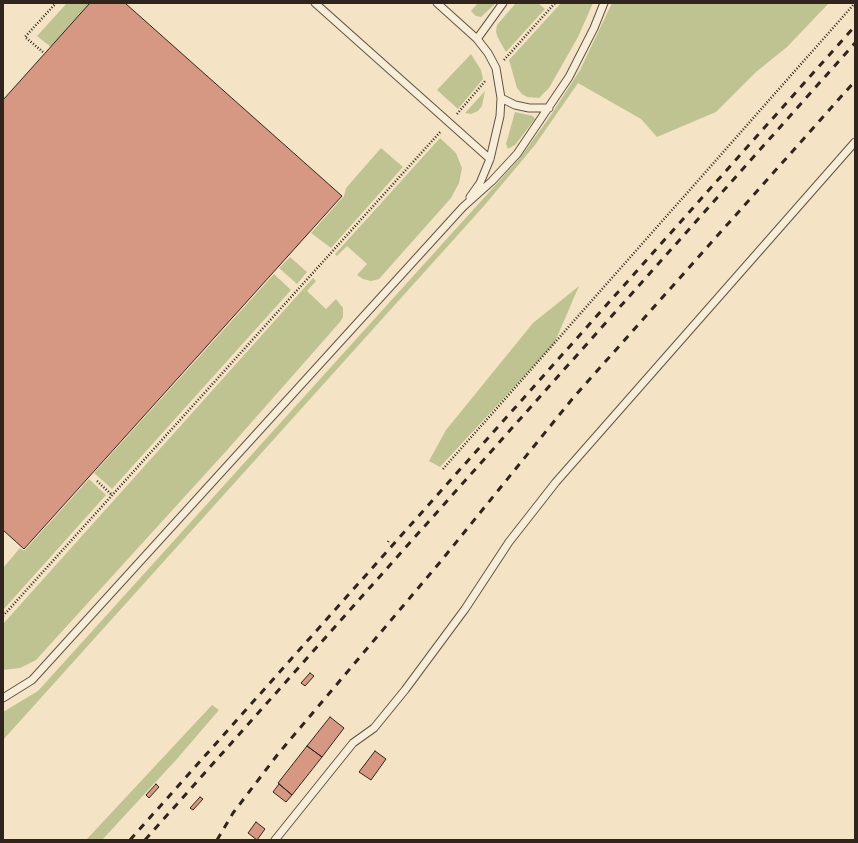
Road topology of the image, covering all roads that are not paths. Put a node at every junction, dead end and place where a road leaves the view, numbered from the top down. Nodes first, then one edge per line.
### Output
1 (315, 3) edge
2 (437, 3) edge
3 (503, 3) edge
4 (604, 3) edge
5 (477, 38) junction
6 (501, 98) junction
7 (549, 108) junction
8 (855, 142) edge
9 (490, 159) junction
10 (463, 207) junction
11 (3, 698) edge
12 (275, 840) edge

1 - 9 lane
2 - 5 lane
3 - 5 lane
4 - 7 lane
5 - 6 lane
6 - 7 lane
6 - 9 lane
7 - 10 lane
8 - 12 lane
9 - 10 lane
10 - 11 lane

